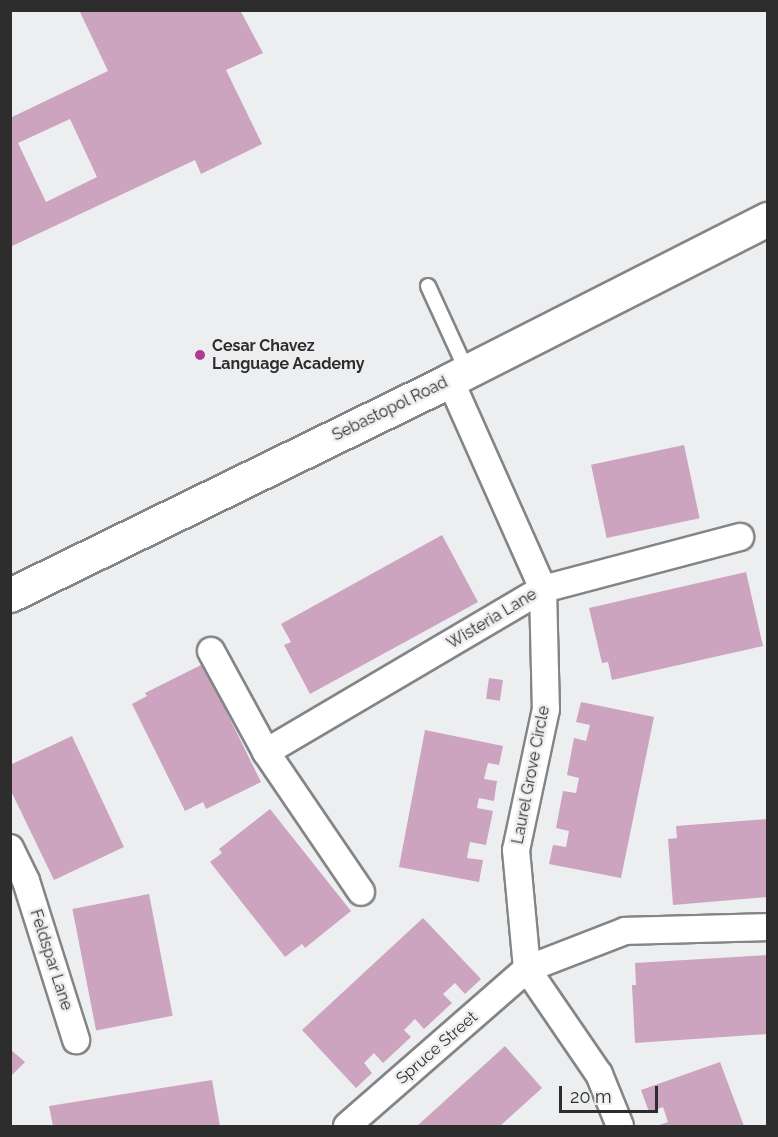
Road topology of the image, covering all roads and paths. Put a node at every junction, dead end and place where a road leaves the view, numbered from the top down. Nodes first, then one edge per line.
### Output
1 (768, 219) edge
2 (428, 286) dead end
3 (459, 375) junction
4 (740, 537) dead end
5 (543, 589) junction
6 (10, 595) edge
7 (211, 651) dead end
8 (266, 752) junction
9 (10, 848) edge
10 (18, 883) edge
11 (361, 892) dead end
12 (768, 927) edge
13 (527, 969) junction
14 (76, 1040) dead end
15 (347, 1126) edge
16 (620, 1126) edge

1 - 3 main road, Sebastopol Road
2 - 3 lane
3 - 5 street, Laurel Grove Circle
3 - 6 main road, Sebastopol Road
4 - 5 street, Wisteria Lane
5 - 8 street, Wisteria Lane
5 - 13 street, Laurel Grove Circle
7 - 8 street
8 - 11 street
9 - 10 street, Feldspar Lane
10 - 14 street, Feldspar Lane
12 - 13 street, Spruce Street
13 - 15 street, Spruce Street
13 - 16 street, Laurel Grove Circle

